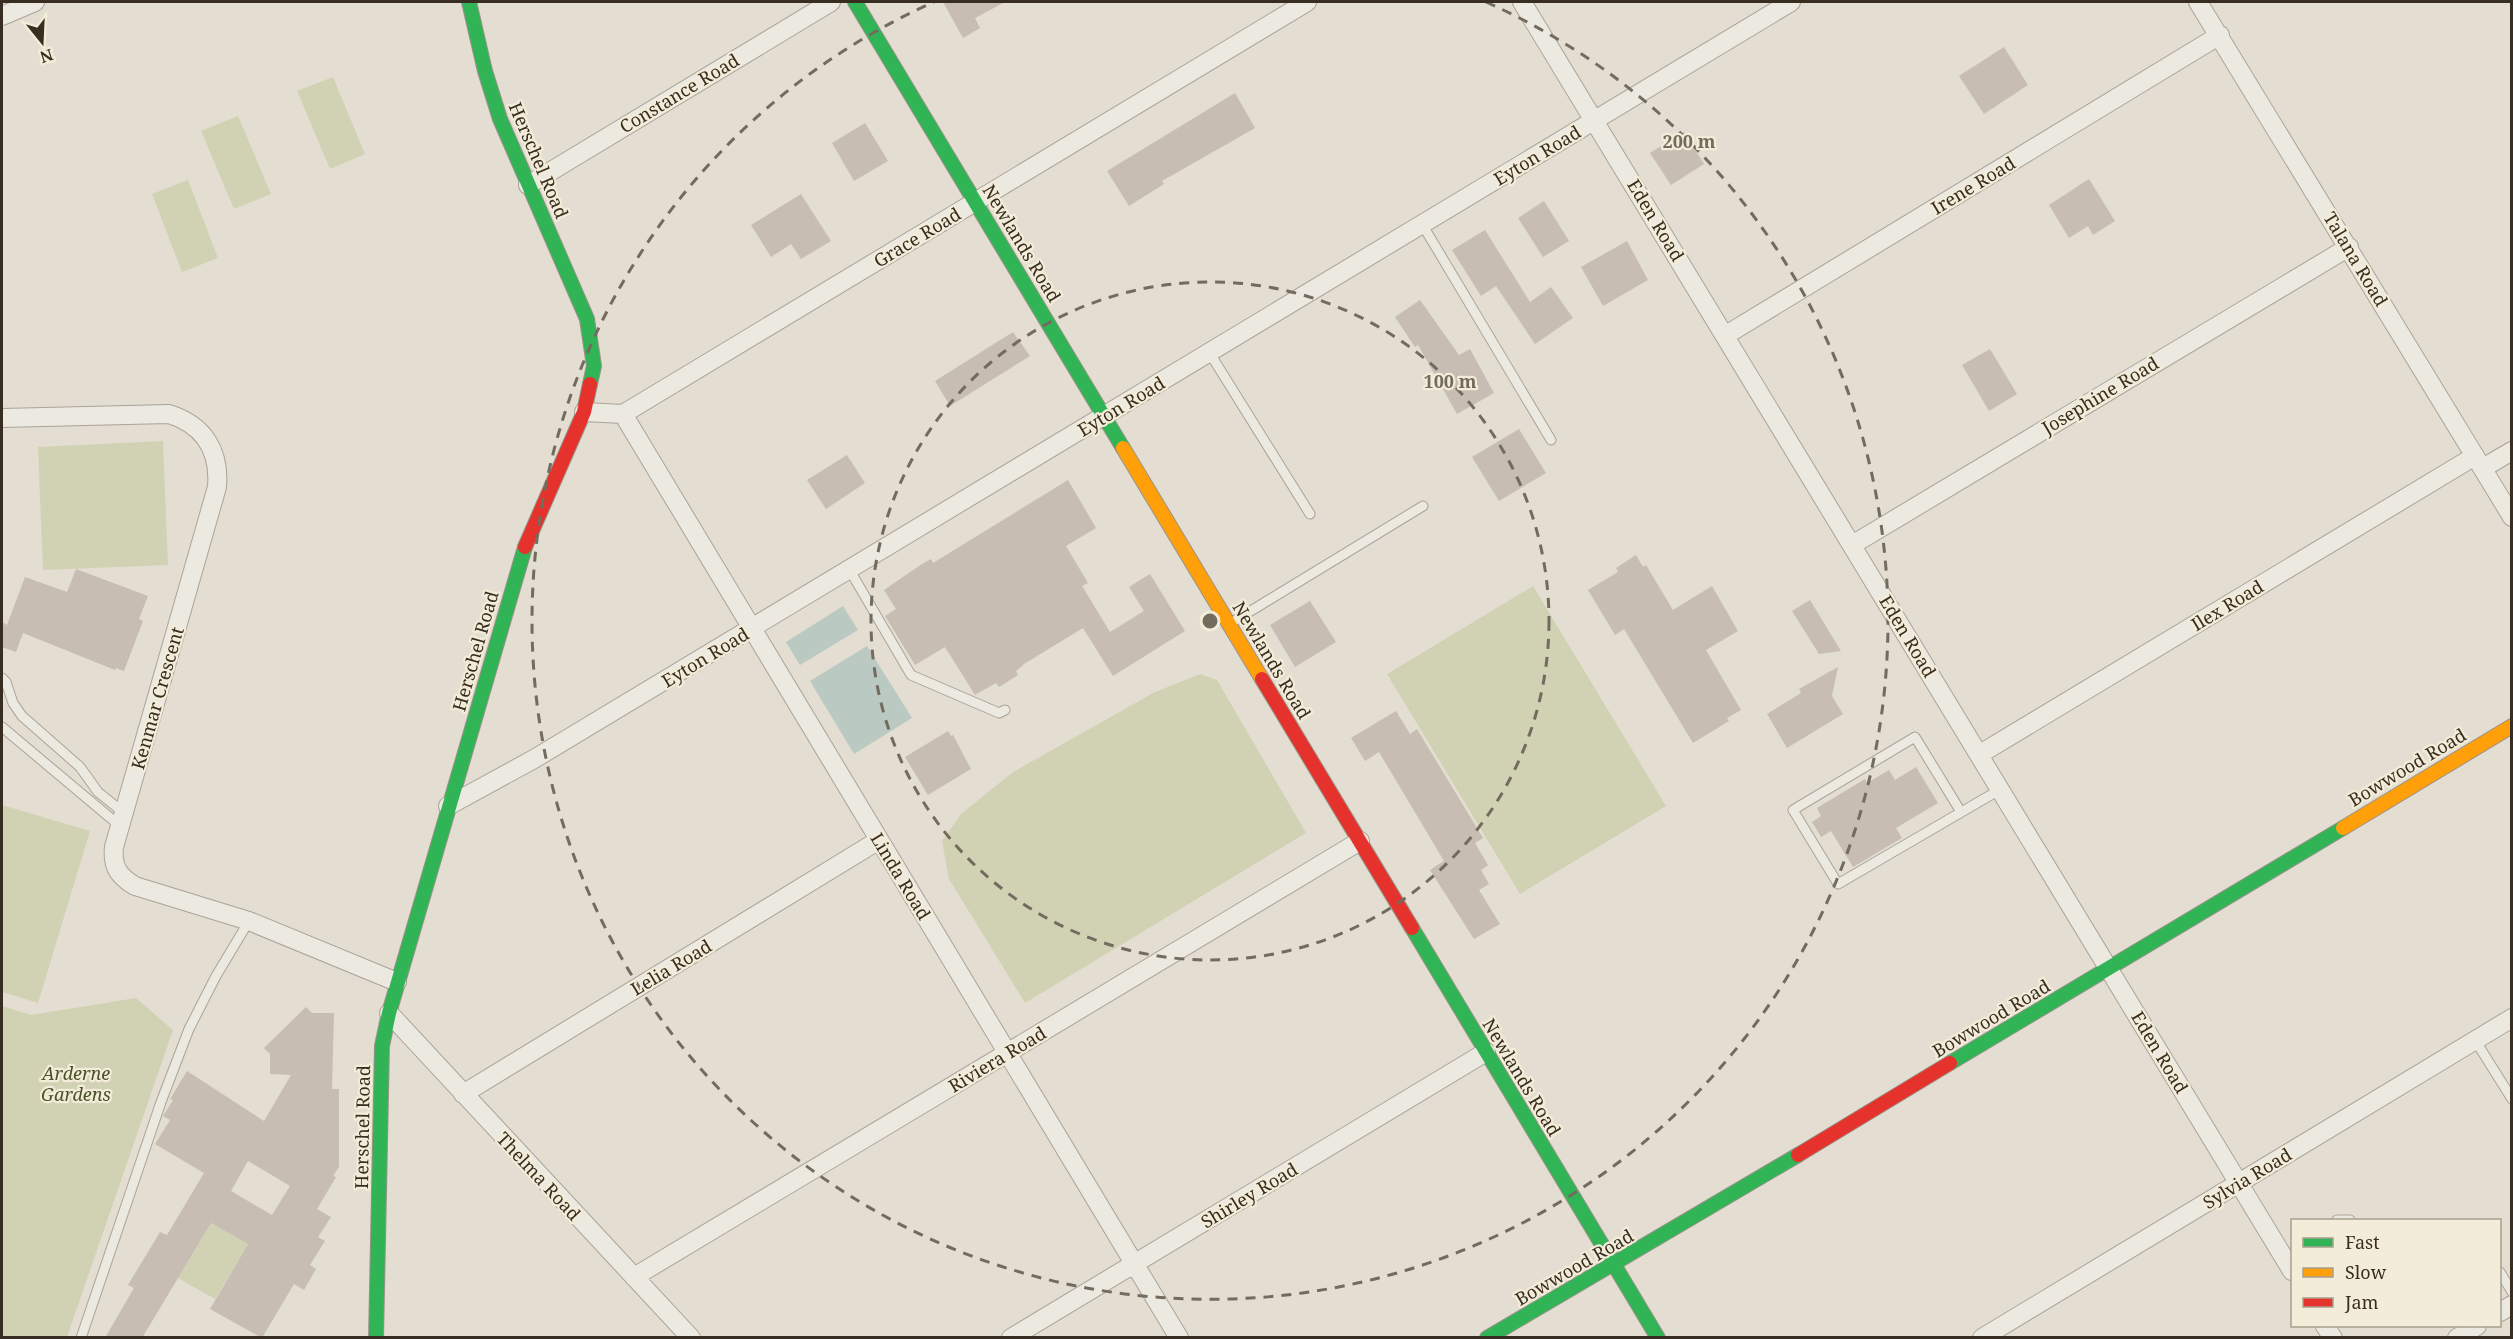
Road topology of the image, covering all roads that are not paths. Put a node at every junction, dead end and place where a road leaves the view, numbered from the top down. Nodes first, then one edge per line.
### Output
1 (35, 2) edge
2 (469, 2) edge
3 (831, 2) edge
4 (855, 2) edge
5 (1307, 2) edge
6 (1522, 2) edge
7 (1791, 2) edge
8 (2198, 2) edge
9 (2, 16) edge
10 (2220, 35) junction
11 (1595, 119) junction
12 (528, 185) junction
13 (976, 201) junction
14 (1422, 224) junction
15 (2349, 247) junction
16 (1726, 335) junction
17 (1209, 352) junction
18 (584, 412) junction
19 (623, 414) junction
20 (1104, 416) junction
21 (2, 418) edge
22 (1551, 440) dead end
23 (2511, 452) edge
24 (2479, 462) junction
25 (1424, 506) dead end
26 (1310, 514) dead end
27 (2511, 517) edge
28 (1852, 545) junction
29 (849, 569) junction
30 (1229, 624) junction
31 (751, 629) junction
32 (2, 678) edge
33 (1005, 710) dead end
34 (2511, 726) edge
35 (2, 727) edge
36 (1980, 754) junction
37 (2001, 789) junction
38 (448, 806) junction
39 (1961, 812) junction
40 (122, 819) junction
41 (879, 840) junction
42 (1360, 841) junction
43 (249, 921) junction
44 (2109, 968) junction
45 (397, 982) junction
46 (388, 1013) junction
47 (2511, 1018) edge
48 (2475, 1040) junction
49 (1486, 1052) junction
50 (1007, 1053) junction
51 (462, 1094) junction
52 (2511, 1099) edge
53 (2239, 1182) junction
54 (2287, 1249) edge
55 (1134, 1263) junction
56 (1615, 1265) junction
57 (2291, 1267) edge
58 (2501, 1275) edge
59 (634, 1277) junction
60 (2511, 1292) edge
61 (2475, 1327) edge
62 (81, 1338) edge
63 (376, 1338) edge
64 (691, 1338) edge
65 (1011, 1338) edge
66 (1179, 1338) edge
67 (1487, 1338) edge
68 (1658, 1338) edge
69 (1982, 1338) edge
70 (2457, 1338) edge

1 - 9 street
2 - 12 street, Herschel Road
3 - 12 street, Constance Road
4 - 13 street, Newlands Road
5 - 13 street, Grace Road
6 - 11 street, Eden Road
7 - 11 street, Eyton Road
8 - 10 street, Talana Road
10 - 15 street, Talana Road
10 - 16 street, Irene Road
11 - 14 street, Eyton Road
11 - 16 street, Eden Road
12 - 18 street, Herschel Road
13 - 19 street, Grace Road
13 - 20 street, Newlands Road
14 - 17 street, Eyton Road
14 - 22 lane
15 - 24 street, Talana Road
15 - 28 street, Josephine Road
16 - 28 street, Eden Road
17 - 20 street, Eyton Road
17 - 26 lane
18 - 19 street
18 - 38 street, Herschel Road
19 - 31 street, Linda Road
20 - 29 street, Eyton Road
20 - 30 street, Newlands Road
21 - 40 street, Kenmar Crescent
23 - 24 street, Ilex Road
24 - 27 street, Talana Road
24 - 36 street, Ilex Road
25 - 30 lane
28 - 36 street, Eden Road
29 - 31 street, Eyton Road
29 - 33 lane
30 - 42 street, Newlands Road
31 - 38 street, Eyton Road
31 - 41 street, Linda Road
32 - 40 lane
34 - 44 street, Bowwood Road
35 - 40 lane
36 - 37 street, Eden Road
37 - 39 lane
37 - 44 street, Eden Road
38 - 45 street, Herschel Road
39 - 39 lane
40 - 43 street, Kenmar Crescent
41 - 50 street, Linda Road
41 - 51 street, Lelia Road
42 - 49 street, Newlands Road
42 - 50 street, Riviera Road
43 - 45 street, Kenmar Crescent
43 - 62 lane
44 - 53 street, Eden Road
44 - 56 street, Bowwood Road
45 - 46 street, Herschel Road
46 - 51 street, Thelma Road
46 - 63 street, Herschel Road
47 - 48 street, Sylvia Road
48 - 52 lane
48 - 53 street, Sylvia Road
49 - 55 street, Shirley Road
49 - 56 street, Newlands Road
50 - 55 street, Linda Road
50 - 59 street, Riviera Road
51 - 59 street, Thelma Road
53 - 54 street, Eden Road
53 - 69 street, Sylvia Road
54 - 57 street, Eden Road
55 - 65 street, Shirley Road
55 - 66 street, Linda Road
56 - 67 street, Bowwood Road
56 - 68 street, Newlands Road
58 - 60 lane
59 - 64 street, Thelma Road
61 - 70 street

